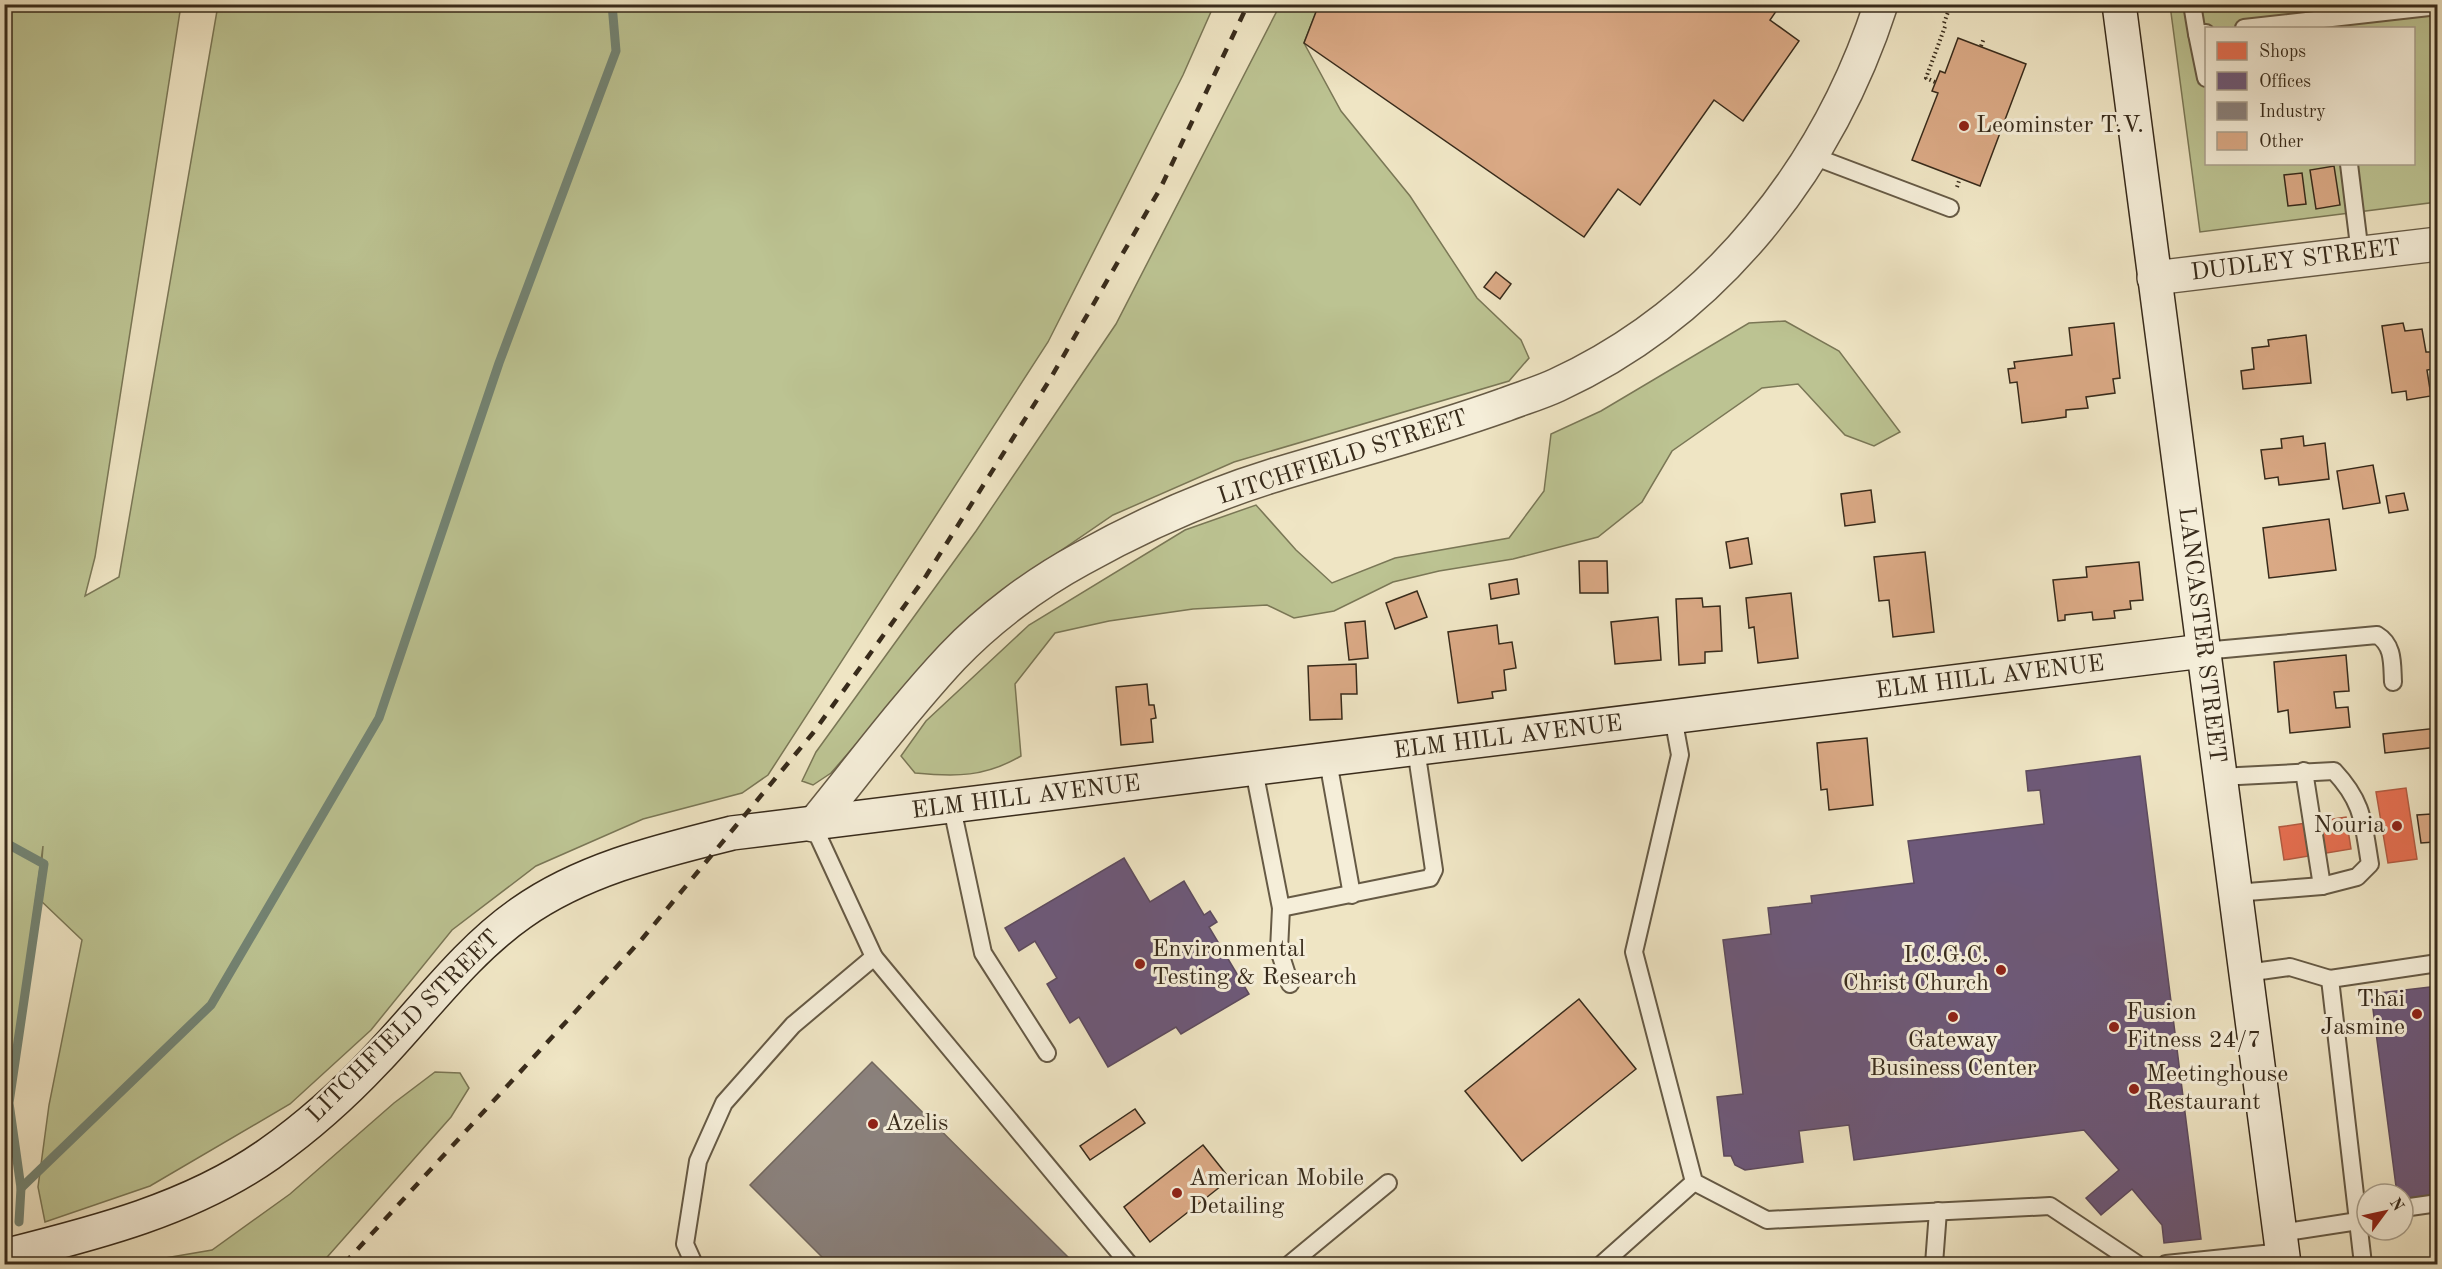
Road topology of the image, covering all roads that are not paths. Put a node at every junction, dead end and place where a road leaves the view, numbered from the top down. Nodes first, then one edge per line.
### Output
1 (2119, 4) edge
2 (2192, 4) edge
3 (2438, 6) edge
4 (1872, 11) edge
5 (2253, 27) edge
6 (2202, 34) edge
7 (2205, 67) edge
8 (1810, 155) junction
9 (2349, 165) edge
10 (1950, 208) dead end
11 (2438, 244) edge
12 (2360, 254) junction
13 (2154, 279) junction
14 (2203, 651) junction
15 (2393, 682) dead end
16 (1673, 717) junction
17 (1416, 750) junction
18 (1328, 760) junction
19 (1254, 770) junction
20 (2304, 771) junction
21 (2219, 777) junction
22 (952, 808) junction
23 (813, 825) junction
24 (2322, 886) junction
25 (2235, 893) junction
26 (1352, 895) junction
27 (1281, 908) junction
28 (874, 957) junction
29 (2438, 963) edge
30 (2246, 973) junction
31 (2330, 980) junction
32 (1290, 984) dead end
33 (1047, 1053) dead end
34 (1694, 1182) junction
35 (2357, 1182) edge
36 (1388, 1183) dead end
37 (2438, 1203) edge
38 (2415, 1206) edge
39 (1938, 1211) junction
40 (2355, 1219) edge
41 (2362, 1242) edge
42 (2282, 1250) edge
43 (4, 1256) edge
44 (694, 1264) edge
45 (1130, 1264) edge
46 (1290, 1264) edge
47 (1602, 1264) edge
48 (1934, 1264) edge
49 (2137, 1264) edge
50 (2166, 1264) edge
51 (2363, 1264) edge

1 - 13 main road, LANCASTER STREET
2 - 6 lane
3 - 5 lane
4 - 8 main road, LITCHFIELD STREET
6 - 7 lane
8 - 10 lane
8 - 23 main road, LITCHFIELD STREET
9 - 12 lane
11 - 12 main road, DUDLEY STREET
12 - 13 main road, DUDLEY STREET
13 - 14 main road, LANCASTER STREET
14 - 15 lane
14 - 16 main road, ELM HILL AVENUE
14 - 21 main road, LANCASTER STREET
16 - 17 main road, ELM HILL AVENUE
16 - 34 lane
17 - 18 main road, ELM HILL AVENUE
17 - 26 lane
18 - 19 main road, ELM HILL AVENUE
18 - 26 lane
19 - 22 main road, ELM HILL AVENUE
19 - 27 lane
20 - 21 lane
20 - 24 lane
20 - 24 lane
21 - 25 main road, LANCASTER STREET
22 - 23 main road, ELM HILL AVENUE
22 - 33 lane
23 - 28 lane
23 - 43 main road, LITCHFIELD STREET
24 - 25 lane
25 - 30 main road, LANCASTER STREET
26 - 27 lane
27 - 32 lane
28 - 44 lane
28 - 45 lane
29 - 31 lane
30 - 31 lane
30 - 42 main road, LANCASTER STREET
31 - 35 lane
34 - 39 lane
34 - 47 lane
36 - 46 lane
37 - 38 lane
39 - 48 lane
39 - 49 lane
40 - 42 lane
41 - 51 lane
42 - 50 lane

